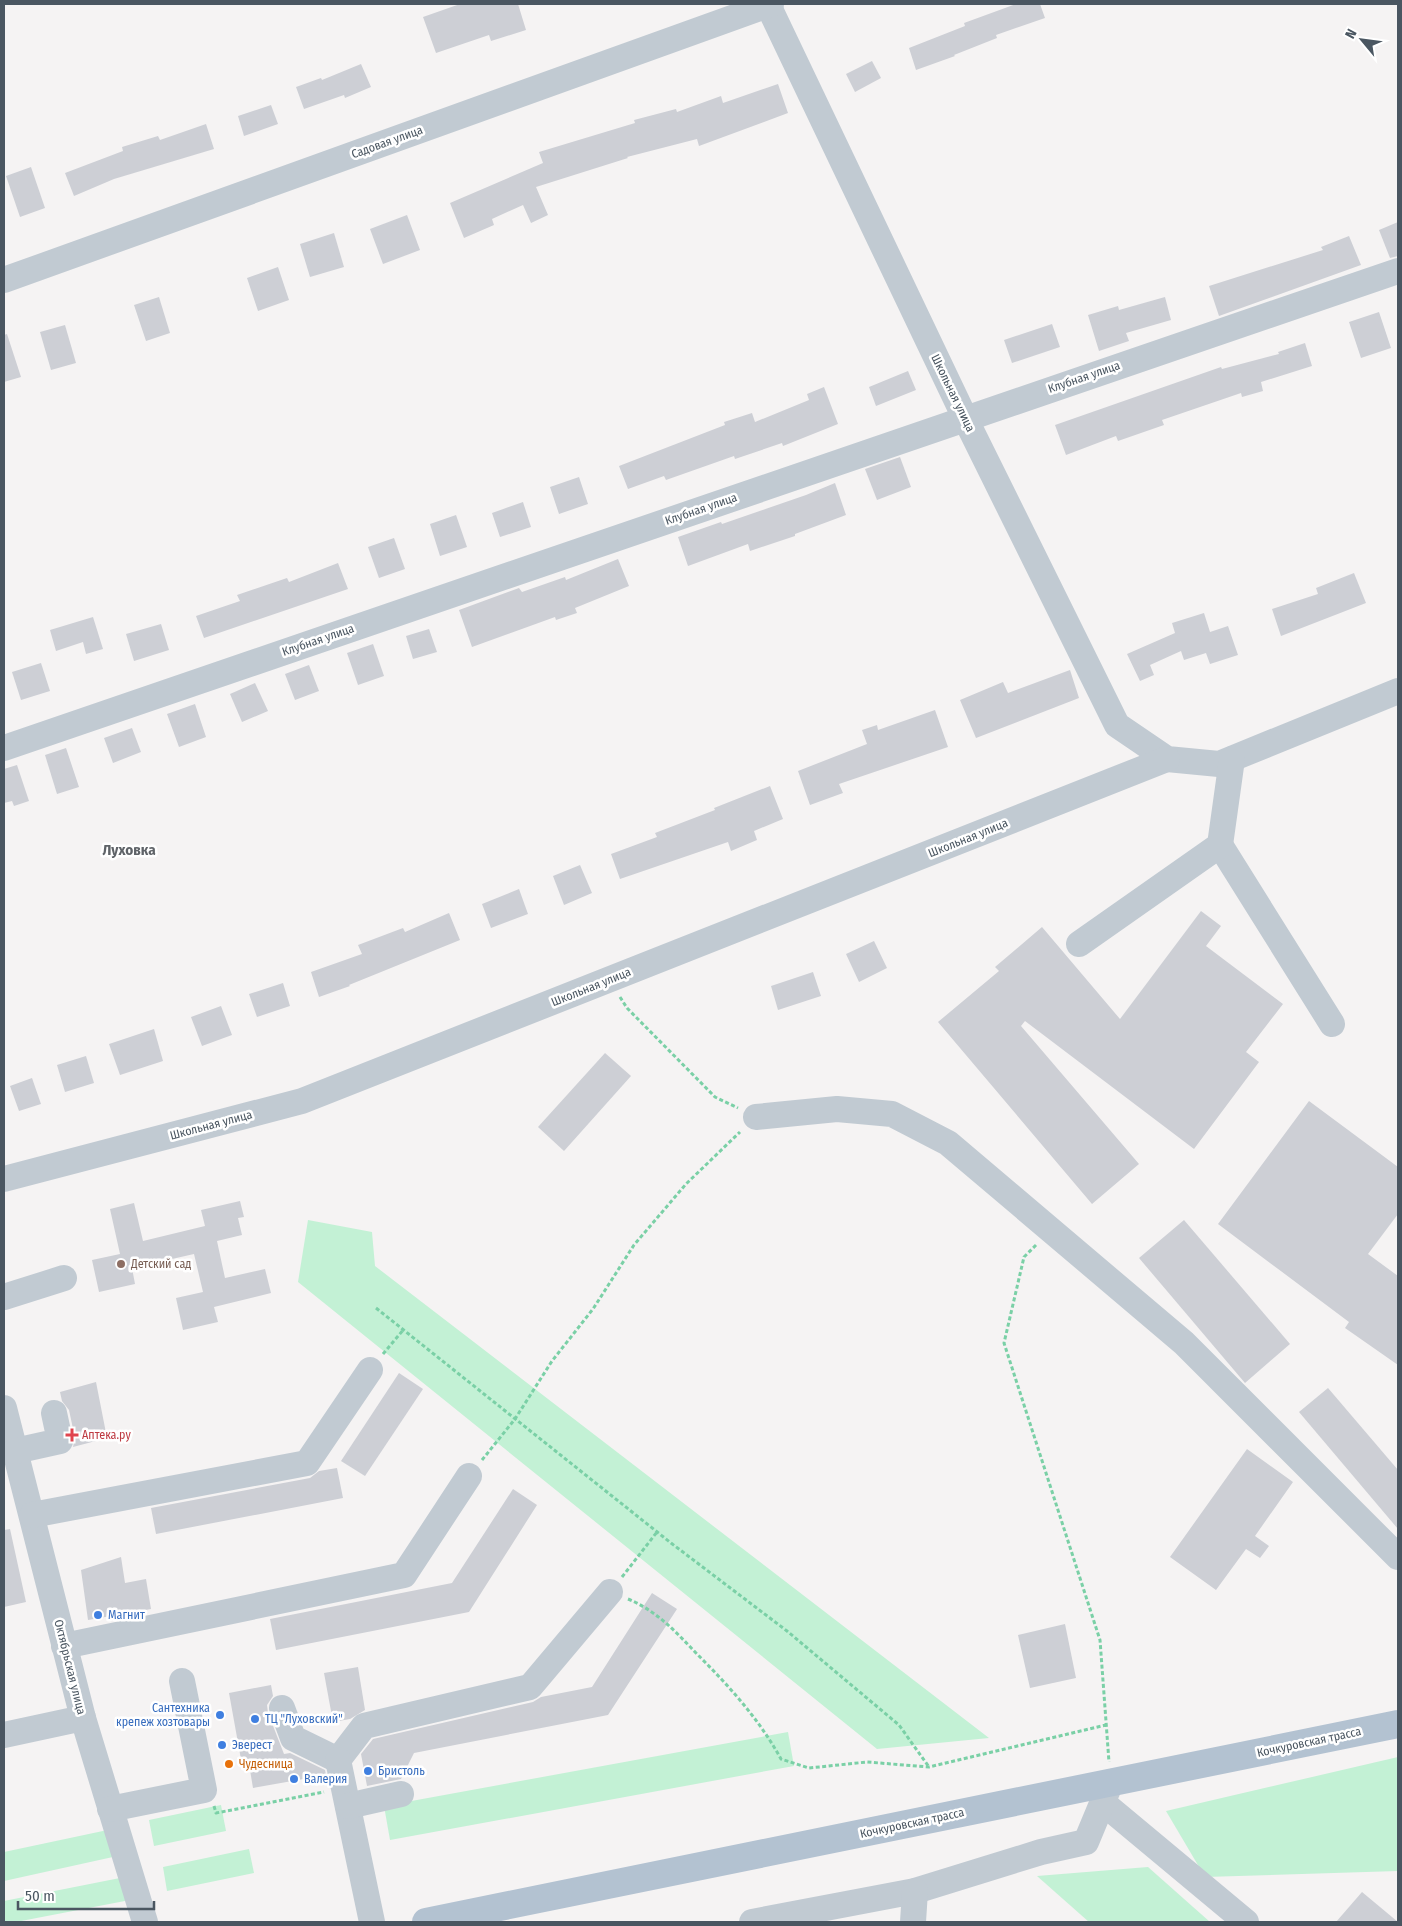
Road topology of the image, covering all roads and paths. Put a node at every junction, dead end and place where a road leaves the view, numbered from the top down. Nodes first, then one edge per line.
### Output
1 (769, 4) edge
2 (1398, 271) edge
3 (4, 280) edge
4 (964, 418) junction
5 (1398, 691) edge
6 (4, 748) edge
7 (1168, 759) junction
8 (1232, 759) junction
9 (1220, 845) junction
10 (1078, 944) dead end
11 (608, 980) junction
12 (1332, 1024) dead end
13 (756, 1117) junction
14 (4, 1179) edge
15 (1050, 1230) junction
16 (64, 1278) dead end
17 (4, 1297) edge
18 (376, 1308) dead end
19 (404, 1329) junction
20 (370, 1370) joint
21 (4, 1408) edge
22 (54, 1413) dead end
23 (515, 1419) junction
24 (15, 1451) junction
25 (469, 1476) joint
26 (32, 1515) junction
27 (657, 1532) junction
28 (1398, 1557) edge
29 (610, 1592) junction
30 (64, 1646) junction
31 (182, 1681) dead end
32 (282, 1708) dead end
33 (83, 1718) junction
34 (1398, 1724) edge
35 (1106, 1725) junction
36 (4, 1735) edge
37 (338, 1760) junction
38 (929, 1767) junction
39 (1107, 1792) junction
40 (401, 1794) dead end
41 (346, 1797) junction
42 (214, 1803) dead end
43 (110, 1809) junction
44 (915, 1891) junction
45 (809, 1918) edge
46 (145, 1922) edge
47 (372, 1922) edge
48 (426, 1922) edge
49 (752, 1922) edge
50 (913, 1922) edge
51 (1246, 1922) edge

1 - 3 street, Садовая улица
1 - 4 street, Школьная улица
2 - 4 street, Клубная улица
4 - 6 street, Клубная улица
4 - 7 street, Школьная улица
5 - 8 street, Школьная улица
7 - 8 street, Школьная улица
7 - 11 street, Школьная улица
8 - 9 street
9 - 10 street
9 - 12 street
11 - 13 path
11 - 14 street, Школьная улица
13 - 15 street
13 - 23 path
15 - 28 street
15 - 35 path
16 - 17 street
18 - 19 path
19 - 20 path
19 - 23 path
20 - 26 street
21 - 24 street, Октябрьская улица
22 - 24 street
23 - 25 path
23 - 27 path
24 - 26 street, Октябрьская улица
25 - 30 street
26 - 30 street, Октябрьская улица
27 - 29 path
27 - 38 path
29 - 37 street
29 - 38 path
30 - 33 street, Октябрьская улица
31 - 43 street
32 - 37 street
33 - 36 street
33 - 43 street, Октябрьская улица
34 - 39 main road, Кочкуровская трасса
35 - 38 path
35 - 39 path
37 - 41 street
39 - 44 street
39 - 48 main road, Кочкуровская трасса
39 - 51 street
40 - 41 street
41 - 42 path
41 - 47 street
43 - 46 street, Октябрьская улица
44 - 45 street
44 - 50 street
45 - 49 street

